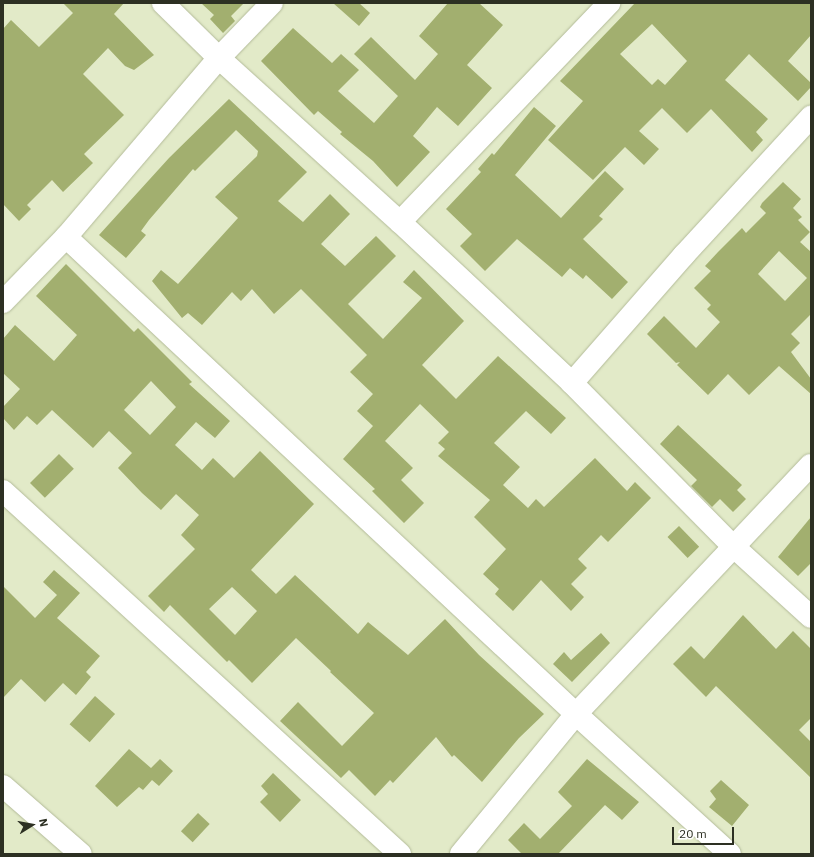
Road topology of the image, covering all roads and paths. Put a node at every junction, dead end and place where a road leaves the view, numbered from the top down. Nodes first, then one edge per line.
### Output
1 (163, 3) edge
2 (272, 3) edge
3 (609, 3) edge
4 (219, 58) junction
5 (811, 117) edge
6 (400, 222) junction
7 (66, 237) junction
8 (3, 302) edge
9 (572, 383) junction
10 (811, 465) edge
11 (3, 491) edge
12 (733, 546) junction
13 (811, 617) edge
14 (576, 714) junction
15 (3, 786) edge
16 (81, 854) edge
17 (400, 854) edge
18 (461, 854) edge
19 (730, 854) edge

1 - 4 street
2 - 4 street
3 - 6 street
4 - 6 street
4 - 7 street
5 - 9 street
6 - 9 street
7 - 8 street
7 - 14 street
9 - 12 street
10 - 12 street
11 - 17 street
12 - 13 street
12 - 14 street
14 - 18 street
14 - 19 street
15 - 16 street

